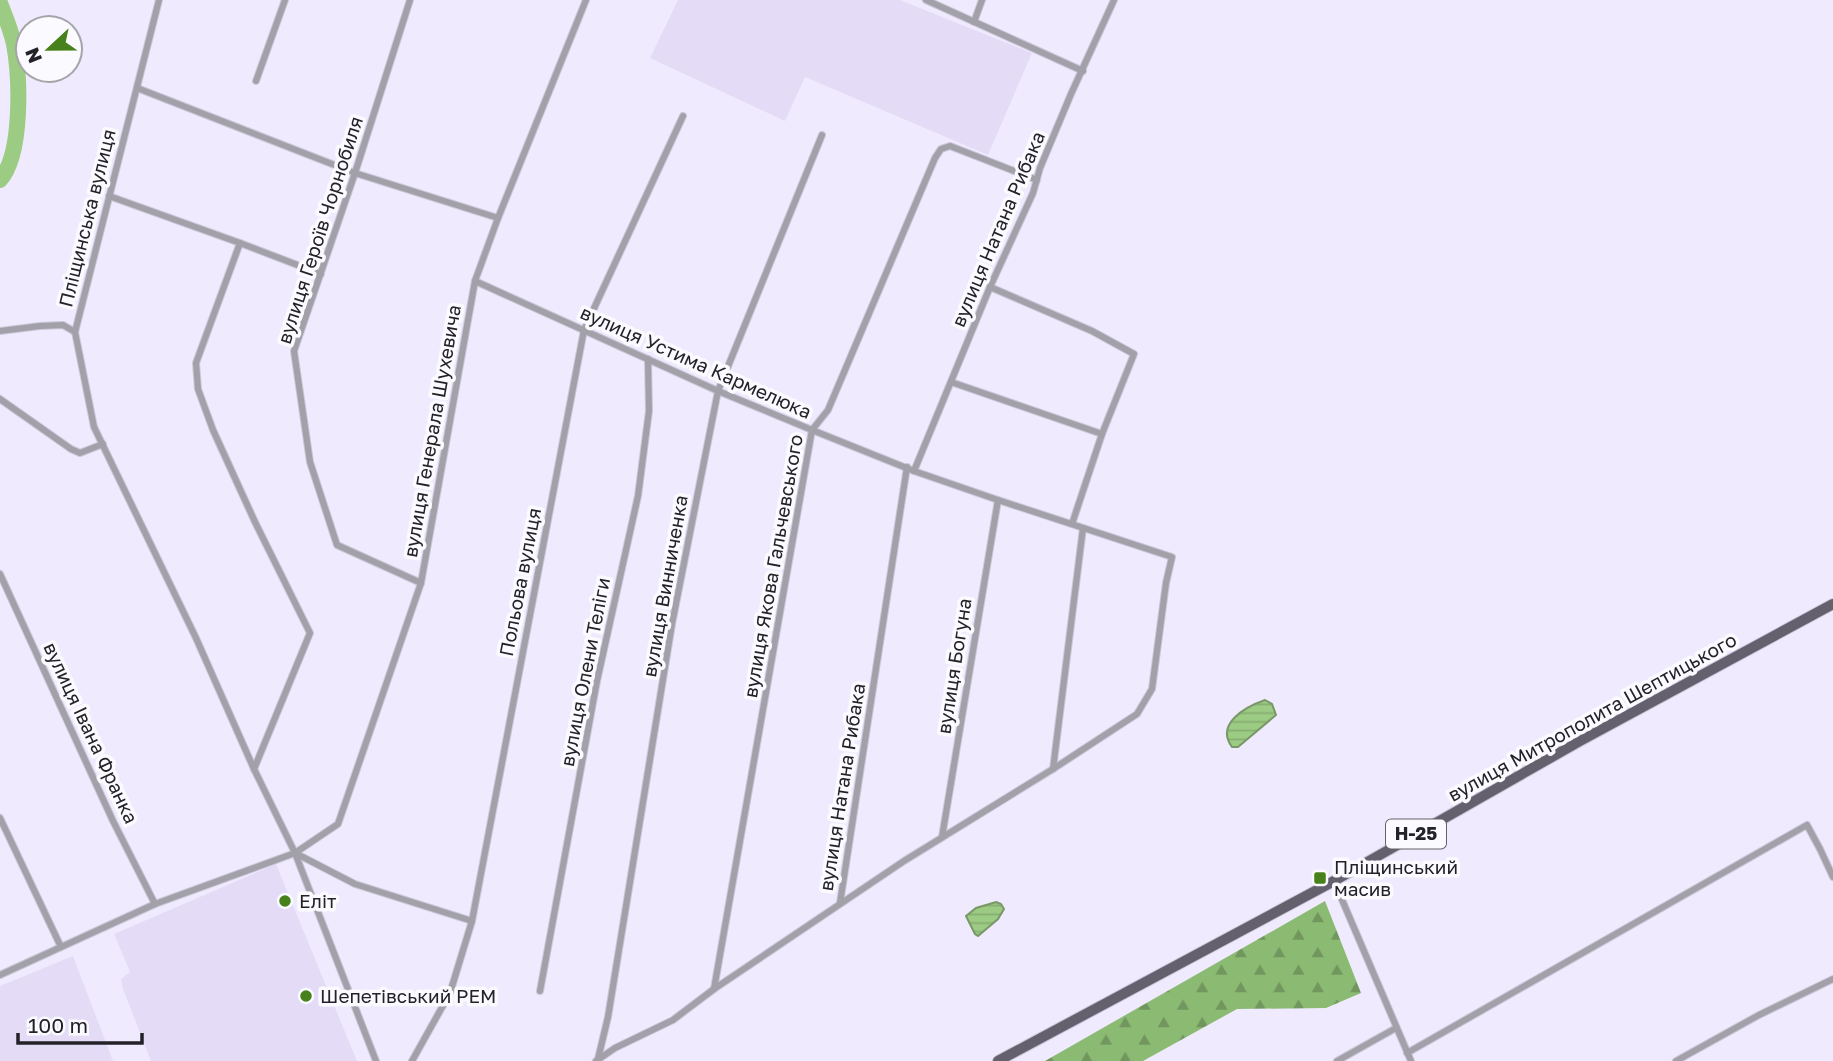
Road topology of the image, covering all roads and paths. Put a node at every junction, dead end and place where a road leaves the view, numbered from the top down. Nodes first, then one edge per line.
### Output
1 (159, 0) edge
2 (285, 0) edge
3 (410, 0) edge
4 (586, 0) edge
5 (926, 0) edge
6 (982, 0) edge
7 (1114, 0) edge
8 (974, 22) junction
9 (1083, 71) junction
10 (256, 81) dead end
11 (136, 88) junction
12 (683, 117) dead end
13 (822, 135) dead end
14 (355, 173) junction
15 (1037, 180) junction
16 (109, 196) junction
17 (498, 218) junction
18 (240, 243) junction
19 (321, 274) junction
20 (475, 281) junction
21 (990, 288) junction
22 (584, 330) junction
23 (0, 331) edge
24 (75, 332) junction
25 (648, 359) junction
26 (951, 382) junction
27 (718, 391) junction
28 (0, 399) edge
29 (812, 430) junction
30 (1102, 434) junction
31 (103, 444) junction
32 (910, 469) junction
33 (998, 500) junction
34 (1072, 524) junction
35 (1083, 528) junction
36 (0, 574) edge
37 (421, 583) junction
38 (1833, 604) edge
39 (254, 769) junction
40 (1052, 769) junction
41 (0, 818) edge
42 (942, 837) junction
43 (295, 853) junction
44 (1833, 877) edge
45 (1334, 881) junction
46 (840, 903) junction
47 (155, 904) junction
48 (472, 920) junction
49 (61, 947) junction
50 (0, 975) edge
51 (1833, 979) edge
52 (714, 989) junction
53 (540, 991) dead end
54 (1396, 1028) junction
55 (1407, 1052) junction
56 (597, 1060) edge
57 (376, 1061) edge
58 (412, 1061) edge
59 (998, 1061) edge
60 (1337, 1061) edge
61 (1411, 1061) edge
62 (1676, 1061) edge

1 - 11 street, Пліщинська вулиця
2 - 10 street
3 - 14 street, вулиця Героїв Чорнобиля
4 - 17 street, вулиця Генерала Шухевича
5 - 8 street
6 - 8 street
7 - 9 street, вулиця Натана Рибака
8 - 9 street
9 - 15 street, вулиця Натана Рибака
11 - 14 street
11 - 16 street, Пліщинська вулиця
12 - 22 street, Польова вулиця
13 - 27 street, вулиця Винниченка
14 - 17 street
14 - 19 street, вулиця Героїв Чорнобиля
15 - 21 street, вулиця Натана Рибака
15 - 29 street, вулиця Якова Гальчевського
16 - 18 street
16 - 24 street, Пліщинська вулиця
17 - 20 street, вулиця Генерала Шухевича
18 - 19 street
18 - 39 street
19 - 37 street, вулиця Героїв Чорнобиля
20 - 22 street, вулиця Устима Кармелюка
20 - 37 street, вулиця Генерала Шухевича
21 - 26 street, вулиця Натана Рибака
21 - 30 street
22 - 25 street, вулиця Устима Кармелюка
22 - 48 street, Польова вулиця
23 - 24 street
24 - 31 street, Пліщинська вулиця
25 - 27 street, вулиця Устима Кармелюка
25 - 53 street, вулиця Олени Теліги
26 - 30 street
26 - 32 street, вулиця Натана Рибака
27 - 29 street, вулиця Устима Кармелюка
27 - 56 street, вулиця Винниченка
28 - 31 street
29 - 32 street, вулиця Устима Кармелюка
29 - 52 street, вулиця Якова Гальчевського
30 - 34 street
31 - 39 street, Пліщинська вулиця
32 - 33 street, вулиця Устима Кармелюка
32 - 46 street, вулиця Натана Рибака
33 - 34 street, вулиця Устима Кармелюка
33 - 42 street, вулиця Богуна
34 - 35 street, вулиця Устима Кармелюка
35 - 40 street
35 - 40 street, вулиця Устима Кармелюка
36 - 47 street, вулиця Івана Франка
37 - 43 street, вулиця Генерала Шухевича
38 - 45 main road, вулиця Митрополита Шептицького / Н-25
39 - 43 street, Пліщинська вулиця
40 - 42 street
41 - 49 street
42 - 46 street
43 - 47 street
43 - 48 street
43 - 57 street, Пліщинська вулиця
44 - 55 street
45 - 54 street
45 - 59 main road, вулиця Митрополита Шептицького / Н-25
46 - 52 street
47 - 49 street
48 - 58 street, Польова вулиця
49 - 50 street
51 - 62 street
52 - 56 street
54 - 55 street
54 - 60 street
55 - 61 street

